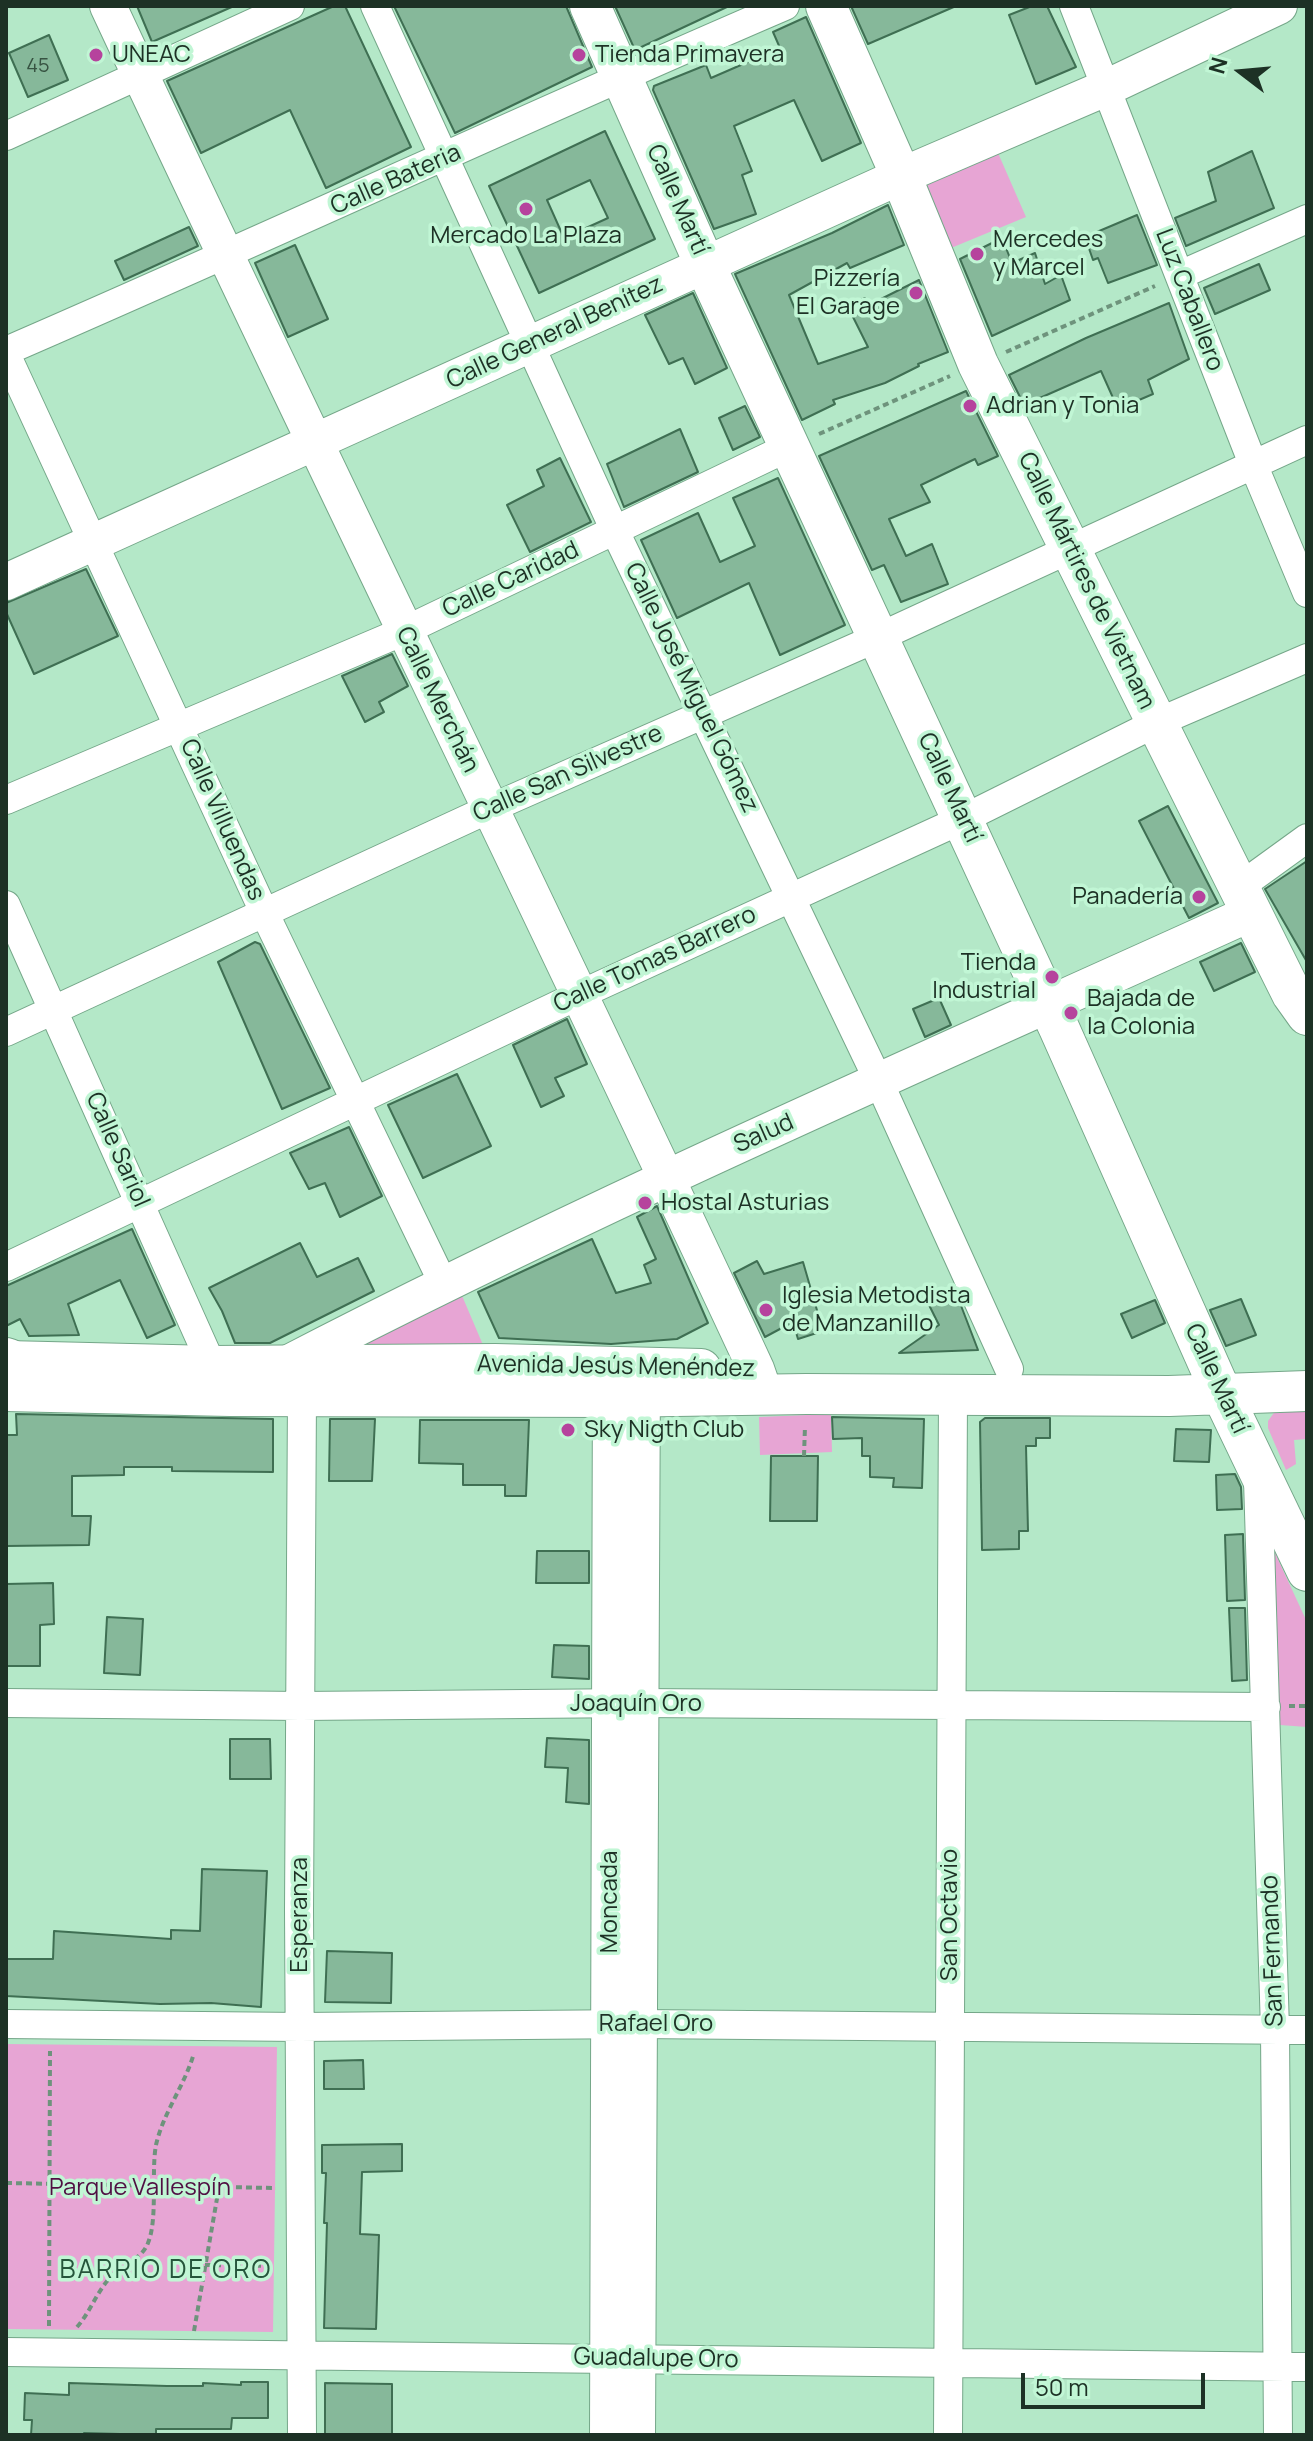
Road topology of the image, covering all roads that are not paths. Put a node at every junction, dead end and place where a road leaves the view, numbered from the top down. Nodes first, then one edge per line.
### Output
1 (108, 6) edge
2 (290, 6) edge
3 (375, 6) edge
4 (590, 6) edge
5 (785, 6) edge
6 (826, 6) edge
7 (1074, 6) edge
8 (1279, 6) edge
9 (141, 76) junction
10 (622, 76) junction
11 (1108, 87) junction
12 (6, 136) edge
13 (447, 157) junction
14 (901, 176) junction
15 (1307, 219) edge
16 (227, 256) junction
17 (705, 265) junction
18 (1180, 275) junction
19 (532, 344) junction
20 (6, 352) edge
21 (1307, 440) edge
22 (314, 443) junction
23 (791, 446) junction
24 (1253, 464) junction
25 (615, 531) junction
26 (92, 541) junction
27 (1069, 547) junction
28 (6, 582) edge
29 (1307, 593) edge
30 (404, 631) junction
31 (879, 637) junction
32 (1307, 658) edge
33 (704, 714) junction
34 (1156, 723) junction
35 (180, 725) junction
36 (6, 800) edge
37 (489, 809) junction
38 (963, 819) junction
39 (1307, 838) edge
40 (793, 897) junction
41 (1245, 900) junction
42 (6, 905) edge
43 (264, 912) junction
44 (579, 995) junction
45 (1048, 1005) junction
46 (54, 1011) junction
47 (1307, 1015) edge
48 (6, 1032) edge
49 (879, 1082) junction
50 (355, 1100) junction
51 (667, 1178) junction
52 (141, 1202) junction
53 (6, 1267) edge
54 (443, 1283) junction
55 (7, 1368) edge
56 (1009, 1369) junction
57 (293, 1380) junction
58 (219, 1381) junction
59 (627, 1382) junction
60 (760, 1382) junction
61 (1307, 1391) edge
62 (1221, 1392) junction
63 (953, 1395) junction
64 (1257, 1466) junction
65 (1307, 1571) edge
66 (6, 1703) edge
67 (624, 1704) junction
68 (951, 1705) junction
69 (301, 1706) junction
70 (1266, 1707) junction
71 (6, 2024) edge
72 (623, 2024) junction
73 (949, 2025) junction
74 (300, 2027) junction
75 (1275, 2030) junction
76 (1307, 2030) edge
77 (6, 2352) edge
78 (302, 2357) junction
79 (622, 2358) junction
80 (948, 2363) junction
81 (1277, 2367) junction
82 (1307, 2367) edge
83 (302, 2435) edge
84 (608, 2435) edge
85 (637, 2435) edge
86 (948, 2435) edge
87 (1278, 2435) edge

1 - 9 street, Calle Merchán
2 - 9 street
3 - 13 street, Calle José Miguel Gómez
4 - 10 main road, Calle Martí
5 - 10 street, Calle Bateria
6 - 14 main road, Calle Mártires de Vietnam
7 - 11 street, Luz Caballero
8 - 11 street, Calle General Benítez
9 - 12 street
9 - 16 street, Calle Merchán
10 - 13 street, Calle Bateria
10 - 17 main road, Calle Martí
11 - 14 street, Calle General Benítez
11 - 18 street, Luz Caballero
13 - 16 street, Calle Bateria
13 - 19 street, Calle José Miguel Gómez
14 - 17 street, Calle General Benítez
14 - 27 main road, Calle Mártires de Vietnam
15 - 18 street
16 - 20 street, Calle Bateria
16 - 22 street, Calle Merchán
17 - 19 street, Calle General Benítez
17 - 23 main road, Calle Martí
18 - 24 street, Luz Caballero
19 - 22 street, Calle General Benítez
19 - 25 street, Calle José Miguel Gómez
20 - 26 street, Calle Villuendas
21 - 24 street, Calle San Silvestre
22 - 26 street, Calle General Benítez
22 - 30 street, Calle Merchán
23 - 25 street, Calle Caridad
23 - 31 main road, Calle Martí
24 - 27 street, Calle San Silvestre
24 - 29 street, Luz Caballero
25 - 30 street, Calle Caridad
25 - 33 street, Calle José Miguel Gómez
26 - 28 street, Calle General Benítez
26 - 35 street, Calle Villuendas
27 - 31 street, Calle San Silvestre
27 - 34 main road, Calle Mártires de Vietnam
30 - 35 street, Calle Caridad
30 - 37 street, Calle Merchán
31 - 33 street, Calle San Silvestre
31 - 38 main road, Calle Martí
32 - 34 street, Calle Tomas Barrero
33 - 37 street, Calle San Silvestre
33 - 40 street, Calle José Miguel Gómez
34 - 38 street, Calle Tomas Barrero
34 - 41 main road, Calle Mártires de Vietnam
35 - 36 street, Calle Caridad
35 - 43 street, Calle Villuendas
37 - 43 street, Calle San Silvestre
37 - 44 street, Calle Merchán
38 - 40 street, Calle Tomas Barrero
38 - 45 main road, Calle Martí
39 - 41 street, Salud
40 - 44 street, Calle Tomas Barrero
40 - 49 street, Calle José Miguel Gómez
41 - 45 street, Salud
41 - 47 main road, Calle Mártires de Vietnam
42 - 46 street, Calle Sariol
43 - 46 street, Calle San Silvestre
43 - 50 street, Calle Villuendas
44 - 50 street, Calle Tomas Barrero
44 - 51 street, Calle Merchán
45 - 49 street, Salud
45 - 62 main road, Calle Martí
46 - 48 street, Calle San Silvestre
46 - 52 street, Calle Sariol
49 - 51 street, Salud
49 - 56 street, Calle José Miguel Gómez
50 - 52 street, Calle Tomas Barrero
50 - 54 street, Calle Villuendas
51 - 54 street, Salud
51 - 60 street, Calle Merchán
52 - 53 street, Calle Tomas Barrero
52 - 58 street, Calle Sariol
54 - 57 street, Salud
55 - 58 main road, Avenida Jesús Menéndez
56 - 60 main road, Avenida Jesús Menéndez
56 - 62 main road, Avenida Jesús Menéndez
57 - 58 main road, Avenida Jesús Menéndez
57 - 59 main road, Avenida Jesús Menéndez
57 - 69 street, Esperanza
59 - 60 main road, Avenida Jesús Menéndez
59 - 67 street, Moncada
60 - 63 main road, Avenida Jesús Menéndez
61 - 62 main road, Avenida Jesús Menéndez
62 - 63 main road, Avenida Jesús Menéndez
62 - 64 main road, Calle Martí
63 - 68 street, San Octavio
64 - 65 main road, Calle Martí
64 - 70 street, San Fernando
66 - 69 street, Joaquín Oro
67 - 68 street, Joaquín Oro
67 - 69 street, Joaquín Oro
67 - 72 street, Moncada
68 - 70 street, Joaquín Oro
68 - 73 street, San Octavio
69 - 74 street, Esperanza
70 - 75 street, San Fernando
71 - 74 street, Rafael Oro
72 - 73 street, Rafael Oro
72 - 74 street, Rafael Oro
72 - 79 street, Moncada
73 - 75 street, Rafael Oro
73 - 80 street, San Octavio
74 - 78 street, Esperanza
75 - 76 street, Rafael Oro
75 - 81 street, San Fernando
77 - 78 street, Guadalupe Oro
78 - 79 street, Guadalupe Oro
78 - 83 street, Esperanza
79 - 80 street, Guadalupe Oro
79 - 84 street, Moncada
79 - 85 street, Moncada
80 - 81 street, Guadalupe Oro
80 - 86 street, San Octavio
81 - 82 street, Guadalupe Oro
81 - 87 street, San Fernando

